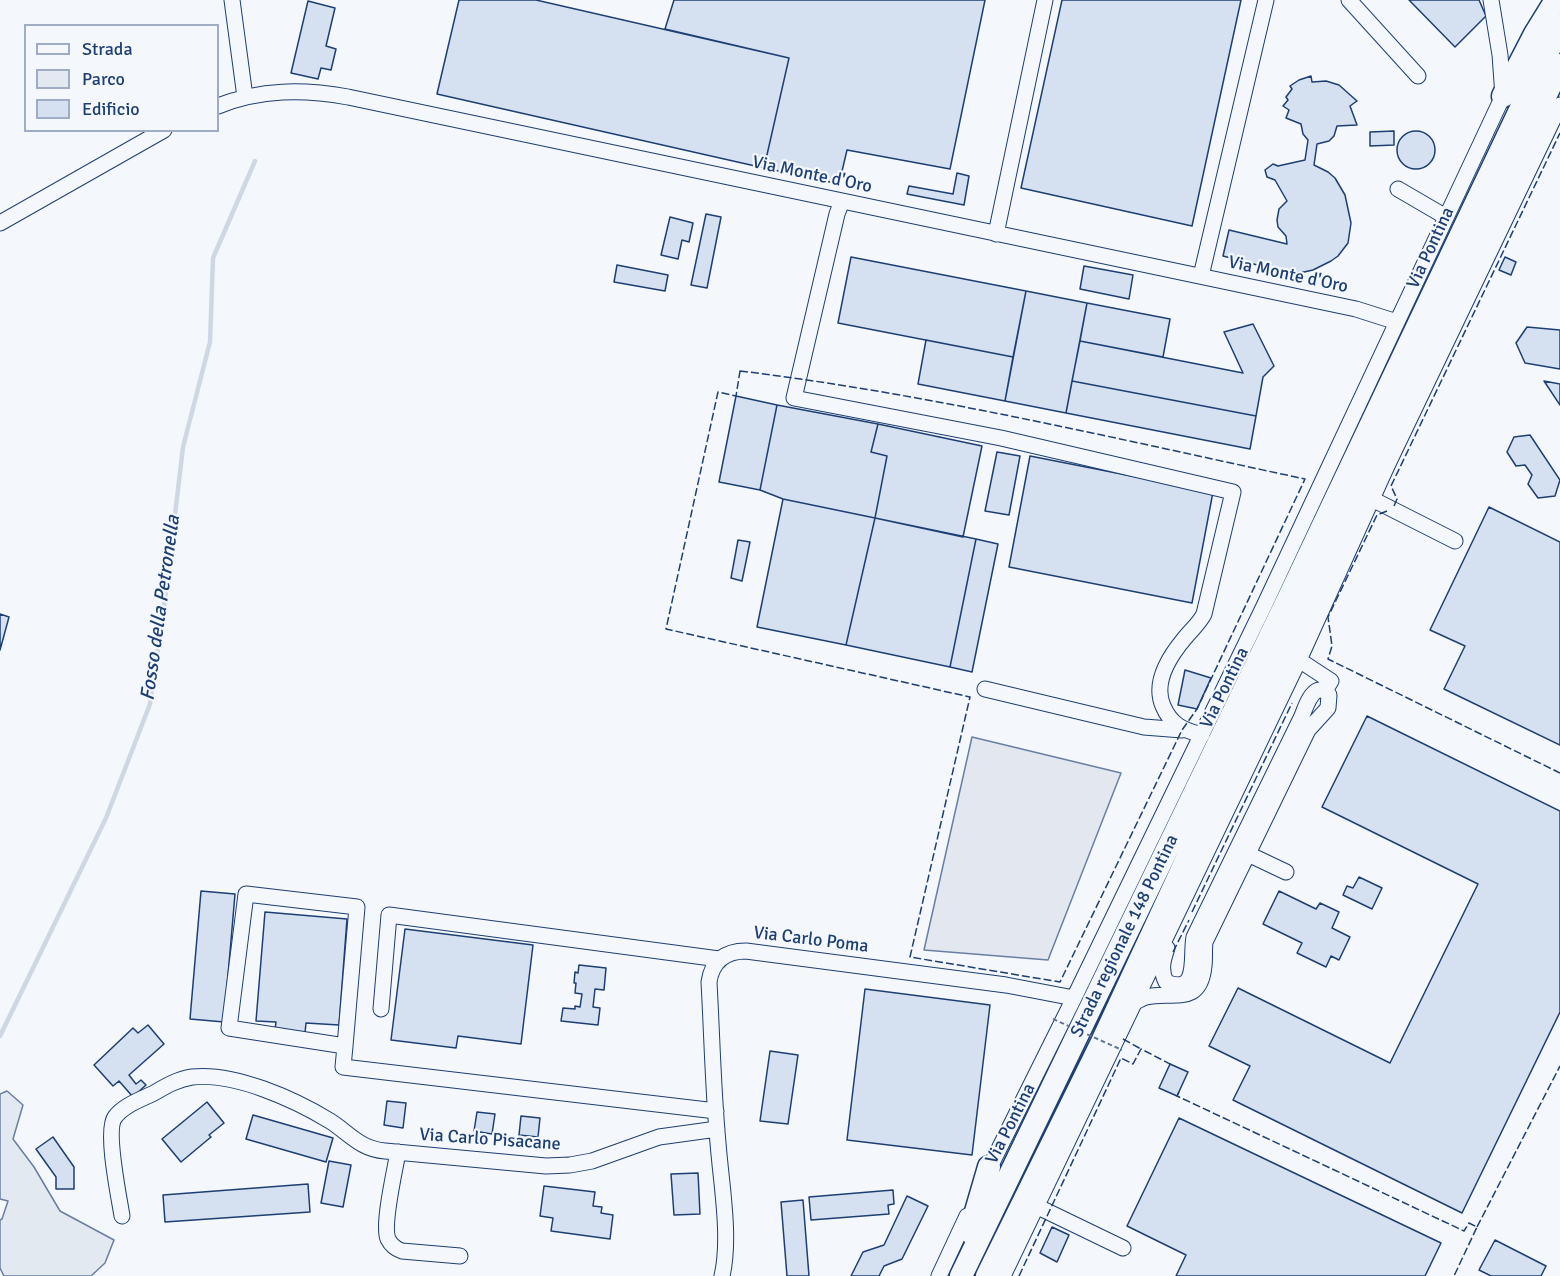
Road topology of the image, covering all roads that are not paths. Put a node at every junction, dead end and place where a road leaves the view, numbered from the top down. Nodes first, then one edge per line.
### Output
1 (232, 0) edge
2 (1045, 0) edge
3 (1266, 0) edge
4 (1349, 0) edge
5 (1491, 0) edge
6 (1556, 0) edge
7 (1560, 26) edge
8 (1560, 65) edge
9 (1418, 76) dead end
10 (1503, 96) junction
11 (245, 97) junction
12 (1560, 105) edge
13 (219, 106) edge
14 (161, 132) edge
15 (1398, 189) dead end
16 (842, 201) junction
17 (1446, 217) junction
18 (0, 223) edge
19 (996, 234) junction
20 (1201, 276) junction
21 (1397, 322) junction
22 (1372, 499) junction
23 (1455, 541) dead end
24 (1289, 597) joint
25 (1299, 660) junction
26 (1328, 686) junction
27 (985, 689) dead end
28 (1182, 730) junction
29 (1202, 735) junction
30 (1248, 854) junction
31 (1286, 872) dead end
32 (1192, 882) junction
33 (719, 959) junction
34 (1074, 998) junction
35 (1134, 1003) junction
36 (381, 1009) dead end
37 (345, 1046) junction
38 (716, 1111) junction
39 (717, 1129) junction
40 (398, 1152) junction
41 (989, 1167) junction
42 (1036, 1206) junction
43 (122, 1216) dead end
44 (1124, 1248) dead end
45 (460, 1256) dead end
46 (722, 1276) edge
47 (939, 1276) edge
48 (959, 1276) edge
49 (987, 1276) edge
50 (1003, 1276) edge

1 - 11 street
2 - 19 street
3 - 20 street
4 - 9 street
5 - 10 street
6 - 10 highway
7 - 24 highway, Via Pontina
8 - 49 highway, Strada regionale 148 Pontina
10 - 17 street, Via Pontina
11 - 13 street, Via Monte d'Oro
11 - 16 street, Via Monte d'Oro
12 - 22 street
14 - 18 street
15 - 17 street
16 - 19 street, Via Monte d'Oro
16 - 28 street
17 - 21 street, Via Pontina
19 - 20 street, Via Monte d'Oro
20 - 21 street, Via Monte d'Oro
21 - 29 street, Via Pontina
22 - 23 street
22 - 25 street
24 - 48 highway, Strada regionale 148 Pontina
25 - 26 street
25 - 32 street
26 - 30 street
26 - 32 street
27 - 28 street
28 - 29 street
29 - 34 street, Via Pontina
30 - 31 street
30 - 35 street
32 - 35 street
33 - 34 street, Via Carlo Poma
33 - 36 street
33 - 38 street
34 - 41 street, Via Pontina
35 - 42 street
37 - 37 street
37 - 38 street
38 - 39 street
39 - 40 street, Via Carlo Pisacane
39 - 46 street
40 - 43 street, Via Carlo Pisacane
40 - 45 street
41 - 47 street, Via Pontina
41 - 48 highway
42 - 44 street
42 - 50 street

